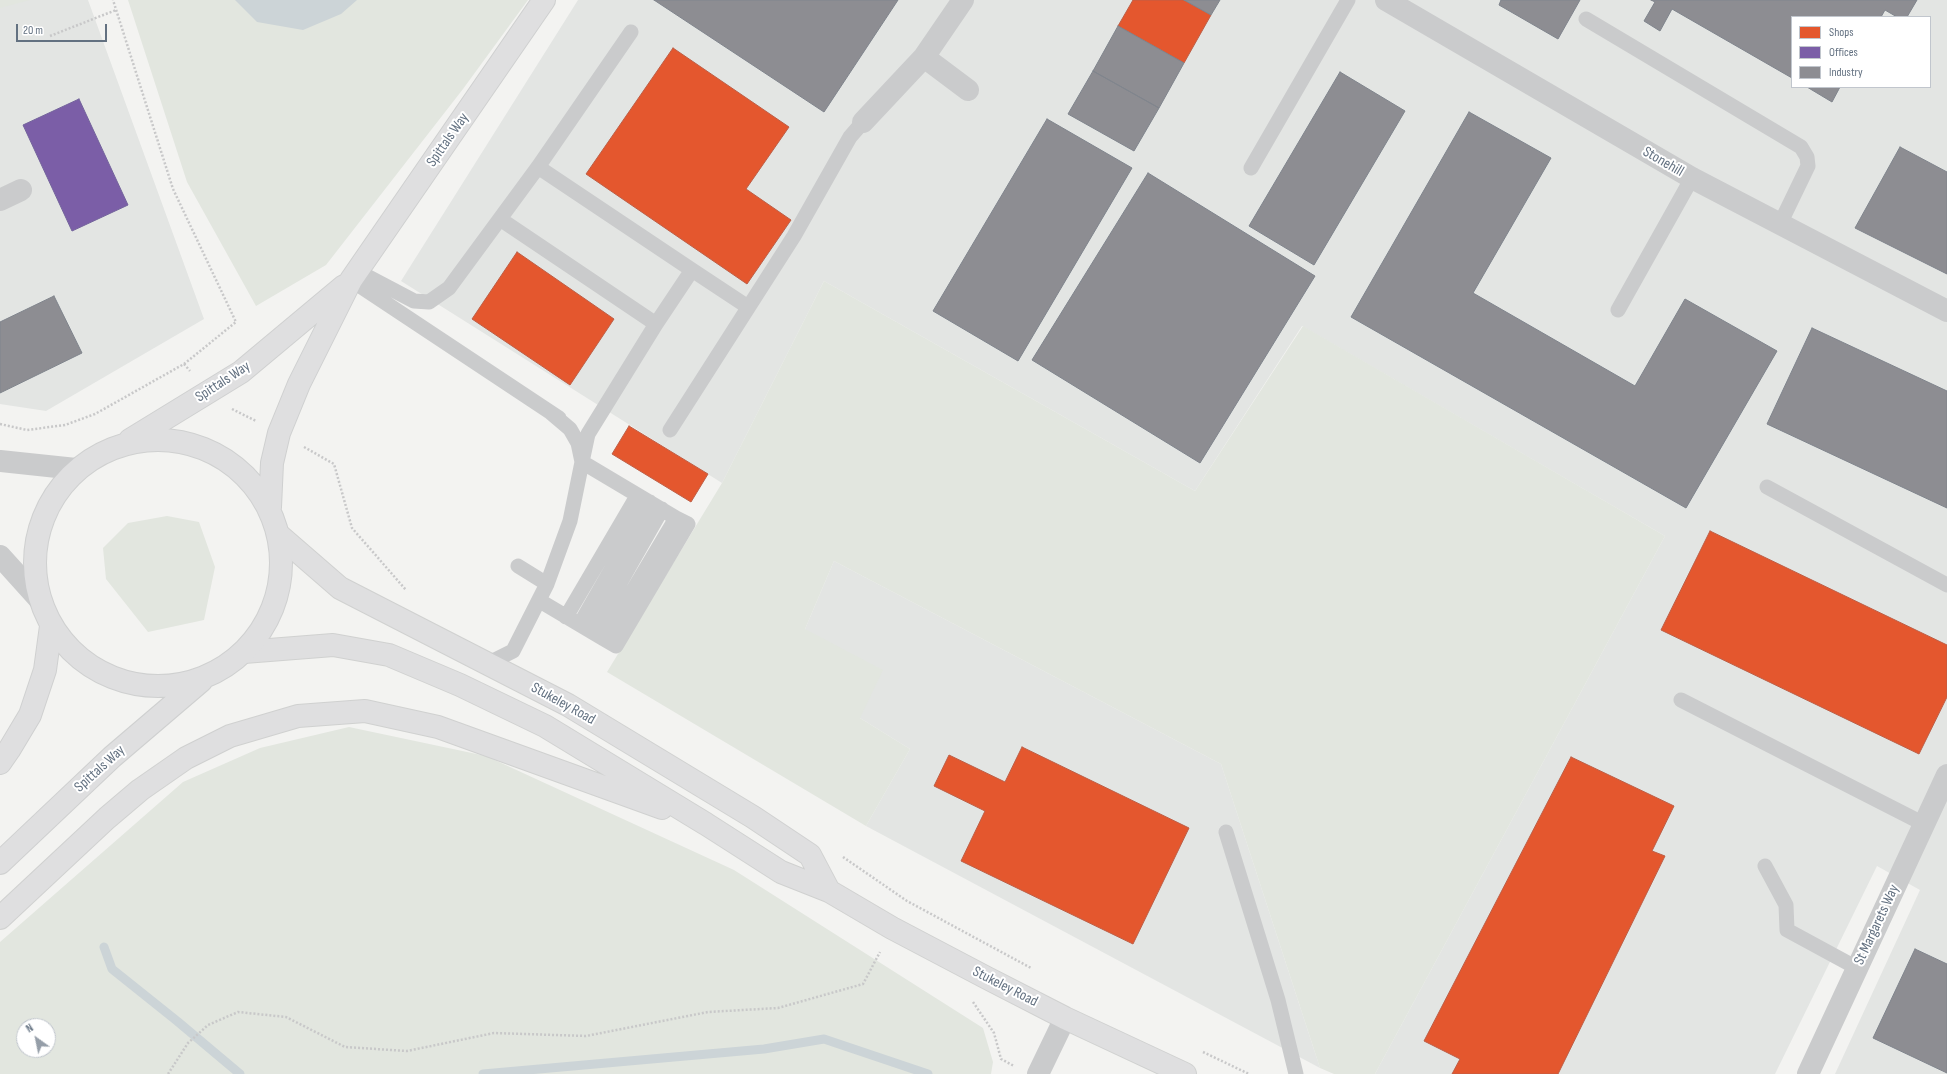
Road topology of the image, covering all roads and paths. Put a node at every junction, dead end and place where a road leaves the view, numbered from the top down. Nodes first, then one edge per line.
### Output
1 (113, 0) edge
2 (544, 0) edge
3 (963, 0) edge
4 (1348, 0) edge
5 (1386, 0) edge
6 (116, 10) junction
7 (1586, 19) dead end
8 (631, 32) dead end
9 (50, 36) dead end
10 (924, 57) junction
11 (968, 90) dead end
12 (863, 122) joint
13 (538, 167) junction
14 (1251, 168) dead end
15 (1692, 178) junction
16 (21, 190) dead end
17 (0, 200) edge
18 (500, 219) junction
19 (1780, 224) junction
20 (692, 270) junction
21 (354, 275) junction
22 (748, 307) junction
23 (1618, 310) dead end
24 (1947, 312) edge
25 (656, 324) junction
26 (231, 408) dead end
27 (550, 412) junction
28 (0, 424) edge
29 (263, 424) dead end
30 (670, 430) dead end
31 (588, 434) junction
32 (125, 443) junction
33 (0, 461) edge
34 (582, 462) junction
35 (334, 464) dead end
36 (76, 469) junction
37 (1767, 487) dead end
38 (650, 502) junction
39 (270, 507) junction
40 (280, 536) junction
41 (0, 556) edge
42 (518, 566) dead end
43 (547, 584) junction
44 (1947, 585) edge
45 (406, 591) dead end
46 (39, 599) junction
47 (540, 601) junction
48 (566, 617) junction
49 (51, 626) junction
50 (592, 632) junction
51 (244, 652) junction
52 (487, 664) junction
53 (203, 678) junction
54 (1681, 700) dead end
55 (0, 763) edge
56 (1947, 775) edge
57 (706, 824) junction
58 (1924, 824) junction
59 (1226, 832) dead end
60 (842, 857) dead end
61 (0, 863) edge
62 (1765, 866) dead end
63 (829, 890) junction
64 (0, 918) edge
65 (887, 954) dead end
66 (1857, 968) junction
67 (1037, 971) dead end
68 (972, 1001) dead end
69 (1065, 1018) junction
70 (1028, 1071) edge
71 (168, 1074) edge
72 (1185, 1074) edge
73 (1296, 1074) edge
74 (1808, 1074) edge

1 - 6 path
2 - 21 main road, Spittals Way
3 - 10 street
4 - 14 lane
5 - 15 street, Stonehill
6 - 9 path
6 - 28 path
7 - 19 lane
8 - 13 lane
10 - 11 street
10 - 12 street
12 - 22 lane
13 - 18 lane
13 - 20 lane
15 - 19 street, Stonehill
15 - 23 lane
16 - 17 street
18 - 21 lane
18 - 25 lane
19 - 24 street, Stonehill
20 - 22 lane
20 - 25 lane
21 - 27 lane
21 - 32 main road, Spittals Way
21 - 39 main road, Spittals Way
22 - 30 lane
25 - 31 lane
26 - 29 path
27 - 31 lane
27 - 34 lane
31 - 34 lane
32 - 36 main road
32 - 39 main road
33 - 36 street
34 - 38 lane
34 - 43 lane
35 - 45 path
36 - 46 main road
37 - 44 lane
38 - 48 lane
38 - 50 lane
38 - 50 lane
39 - 40 main road
40 - 51 main road
40 - 52 main road, Stukeley Road
41 - 46 street
42 - 43 lane
43 - 47 lane
46 - 49 main road
47 - 48 lane
47 - 52 lane
48 - 50 lane
49 - 53 main road
49 - 55 main road
51 - 53 main road
51 - 57 main road, Stukeley Road
52 - 63 main road, Stukeley Road
53 - 61 main road, Spittals Way
54 - 58 lane
56 - 58 street, St Margarets Way
57 - 63 main road, Stukeley Road
57 - 64 main road
58 - 66 street, St Margarets Way
59 - 73 lane
60 - 67 path
62 - 66 lane
63 - 69 main road, Stukeley Road
65 - 71 path
66 - 74 street, St Margarets Way
68 - 70 path
69 - 70 street
69 - 72 main road, Stukeley Road

